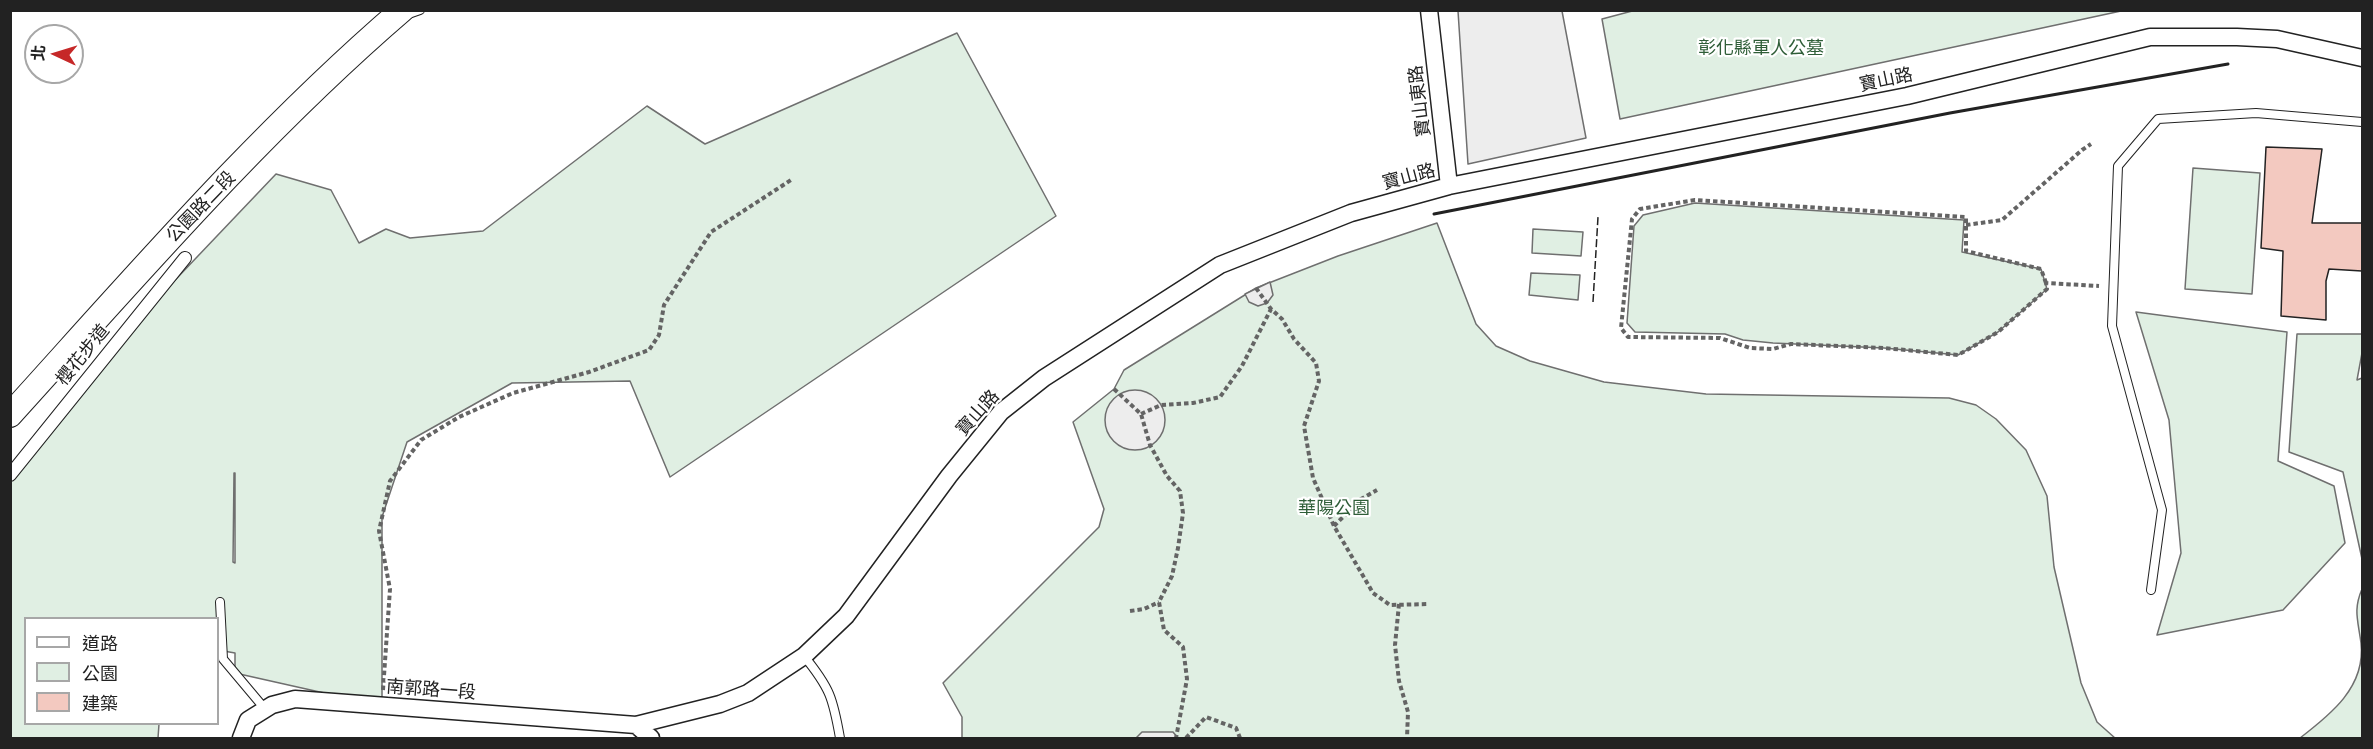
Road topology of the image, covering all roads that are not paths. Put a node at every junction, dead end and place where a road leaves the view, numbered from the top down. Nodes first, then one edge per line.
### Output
1 (420, 10) edge
2 (1429, 10) edge
3 (396, 15) edge
4 (2362, 58) edge
5 (2362, 122) edge
6 (1449, 186) junction
7 (184, 258) dead end
8 (10, 415) edge
9 (10, 475) edge
10 (2151, 590) dead end
11 (220, 602) dead end
12 (804, 656) junction
13 (265, 709) junction
14 (636, 732) edge
15 (241, 738) edge
16 (651, 738) edge
17 (840, 738) edge

1 - 3 lane
2 - 6 street, 寶山東路
3 - 8 main road, 公園路二段
4 - 6 street, 寶山路
5 - 10 lane
6 - 12 street, 寶山路
7 - 9 street, 櫻花步道
11 - 13 lane
12 - 14 street, 寶山路
12 - 17 lane
13 - 14 street, 南郭路一段
13 - 15 street, 南郭路一段
14 - 16 street

